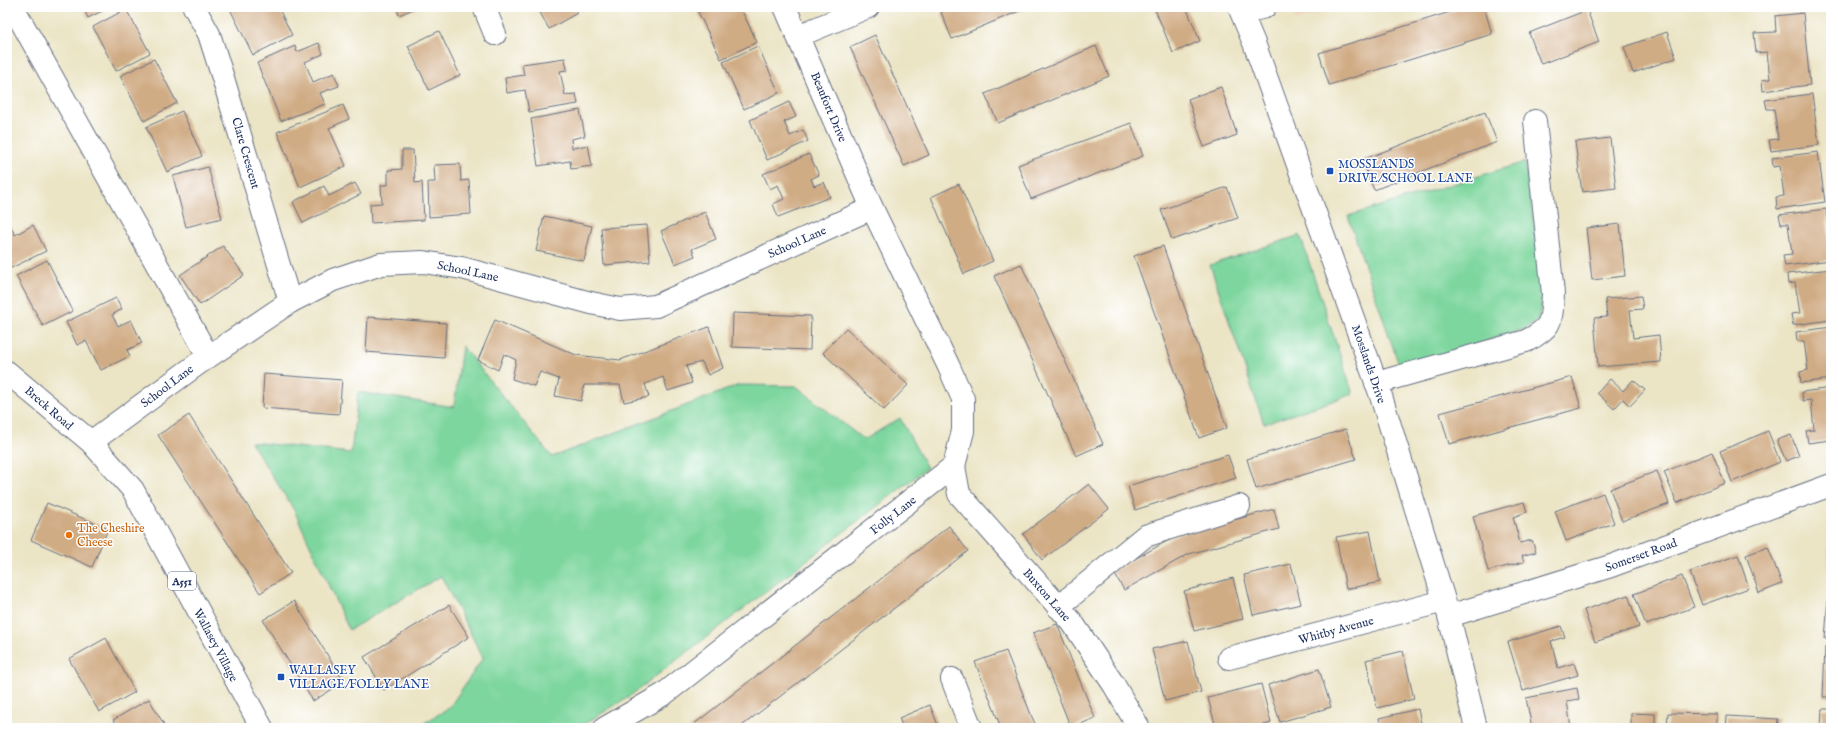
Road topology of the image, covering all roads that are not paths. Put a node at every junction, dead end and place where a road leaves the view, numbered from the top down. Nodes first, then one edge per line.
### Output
1 (13, 7) edge
2 (194, 7) edge
3 (484, 7) edge
4 (785, 7) edge
5 (868, 7) edge
6 (1265, 7) edge
7 (1240, 10) edge
8 (495, 34) dead end
9 (798, 36) junction
10 (1535, 121) dead end
11 (872, 208) junction
12 (290, 302) junction
13 (208, 356) junction
14 (7, 372) edge
15 (1376, 383) junction
16 (91, 442) junction
17 (954, 466) junction
18 (1831, 484) edge
19 (1239, 506) dead end
20 (1058, 607) junction
21 (1446, 608) junction
22 (1229, 658) dead end
23 (952, 680) dead end
24 (262, 728) edge
25 (605, 728) edge
26 (971, 728) edge
27 (1139, 728) edge
28 (1476, 728) edge

1 - 13 street
2 - 12 street, Clare Crescent
3 - 8 street
4 - 9 street, Beaufort Drive
5 - 9 street
6 - 7 street
7 - 15 street, Mosslands Drive
9 - 11 street, Beaufort Drive
10 - 15 street
11 - 12 street, School Lane
11 - 17 street
12 - 13 street, School Lane
13 - 16 street, School Lane
14 - 16 street, Breck Road / A551
15 - 21 street, Mosslands Drive
16 - 24 street, Wallasey Village / A551
17 - 20 street, Buxton Lane
17 - 25 street, Folly Lane
18 - 21 street, Somerset Road
19 - 20 street
20 - 27 street, Buxton Lane
21 - 22 street, Whitby Avenue
21 - 28 street, Mosslands Drive
23 - 26 street

